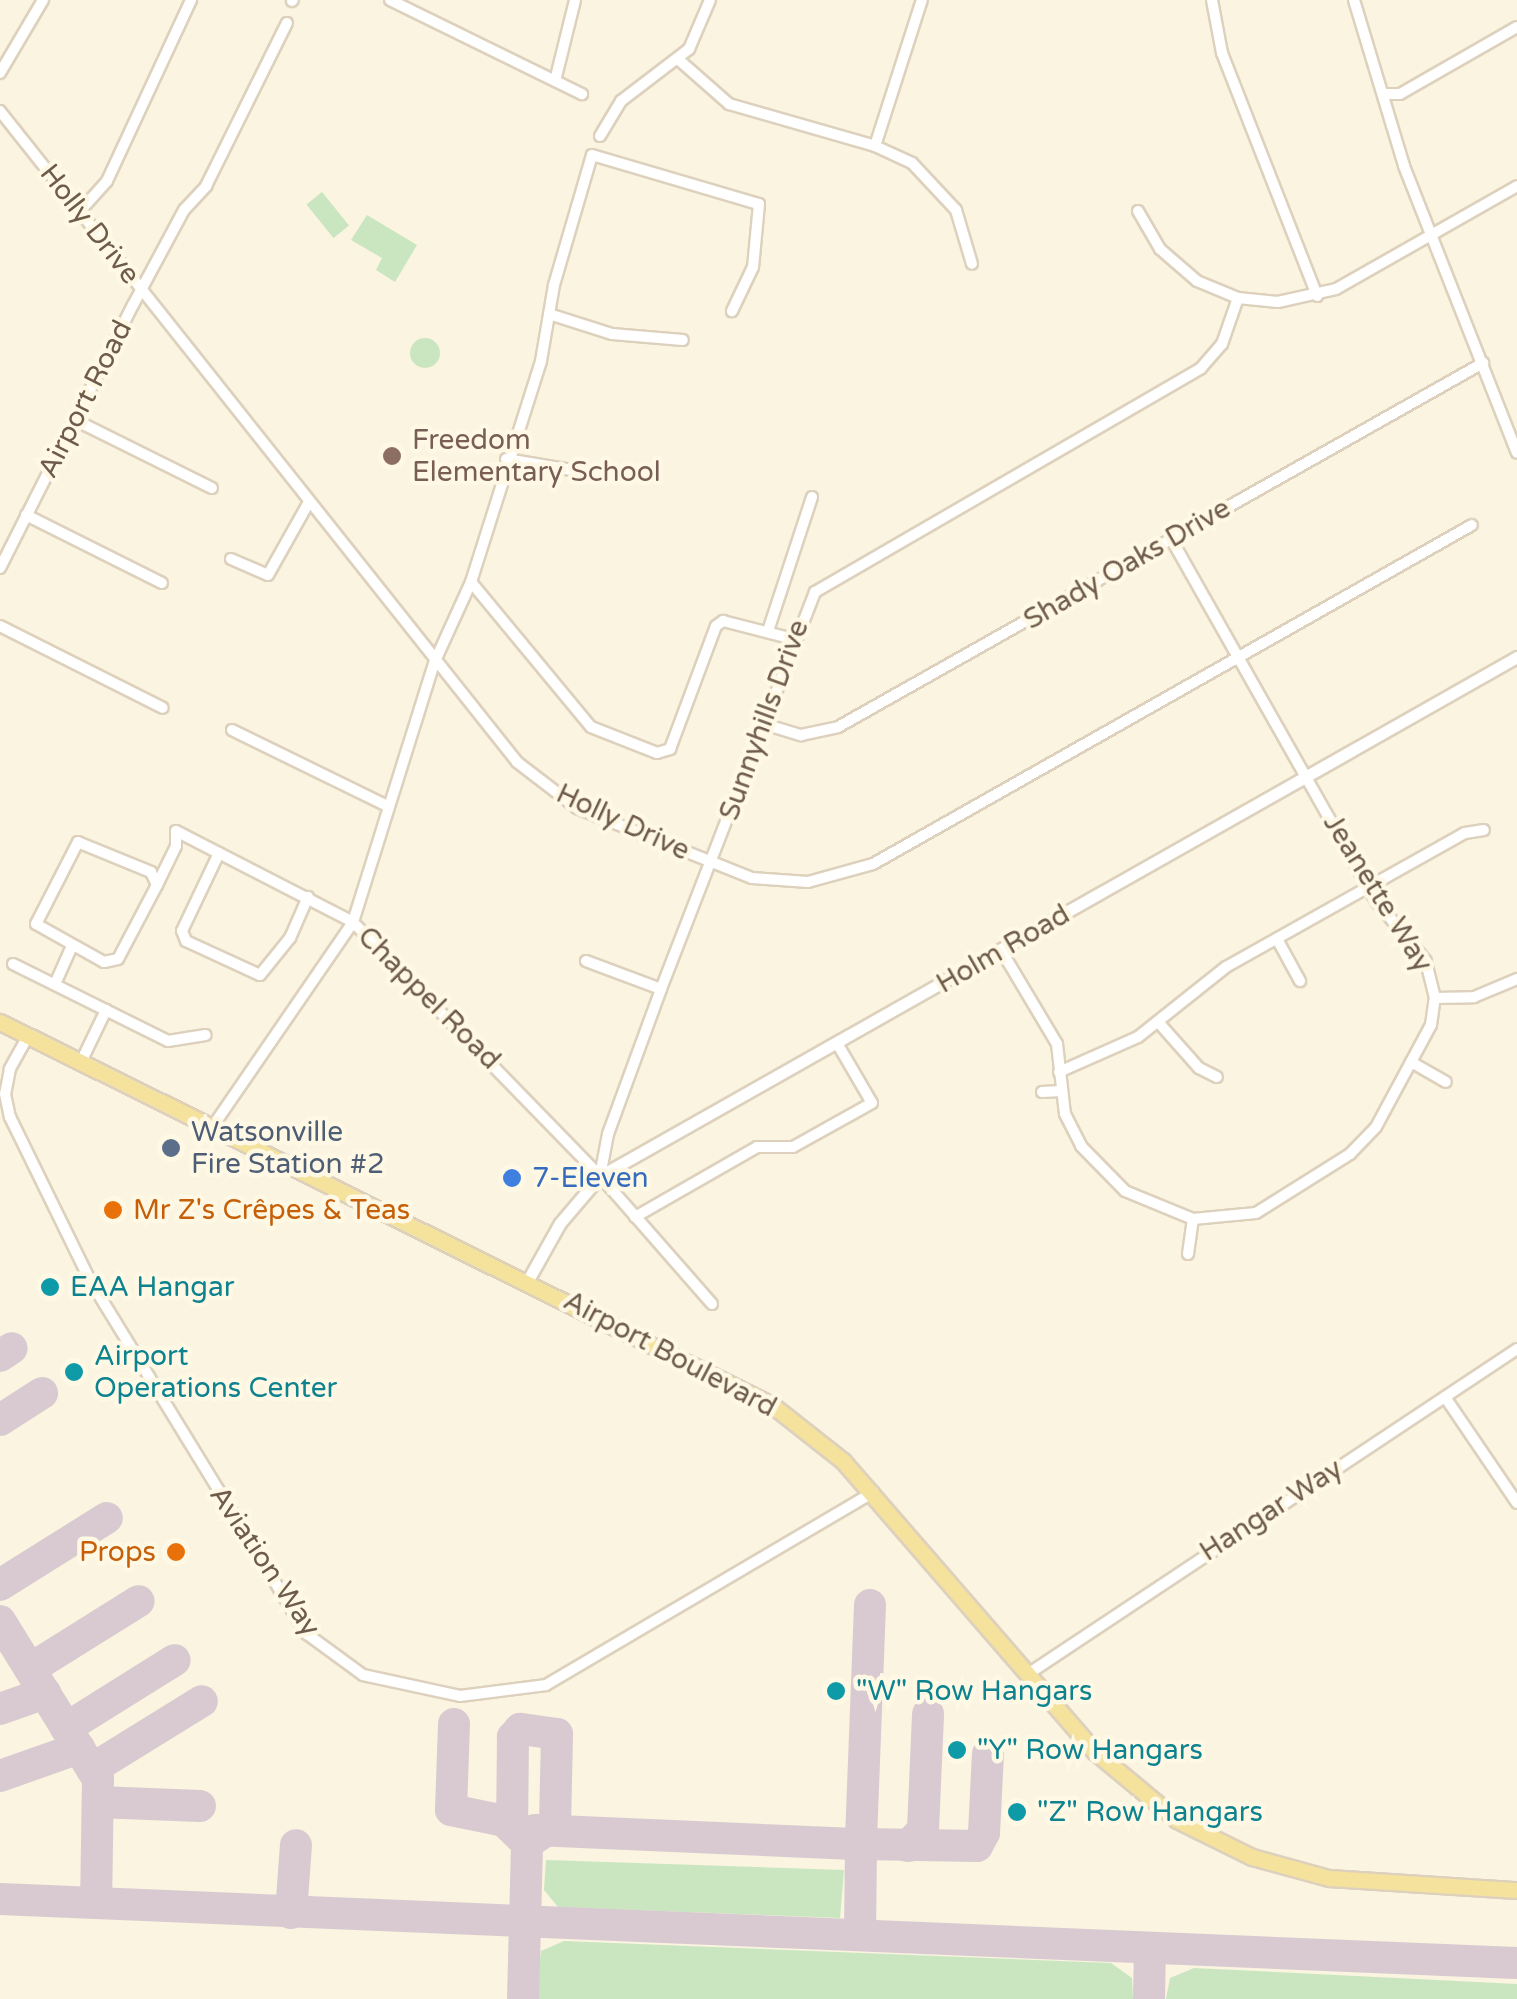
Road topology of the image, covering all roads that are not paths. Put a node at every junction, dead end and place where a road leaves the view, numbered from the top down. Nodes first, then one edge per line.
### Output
1 (43, 0) edge
2 (191, 0) edge
3 (390, 0) edge
4 (576, 0) edge
5 (922, 0) edge
6 (1212, 0) edge
7 (1354, 0) edge
8 (709, 4) edge
9 (288, 22) dead end
10 (1517, 27) edge
11 (679, 60) junction
12 (0, 73) edge
13 (555, 81) junction
14 (582, 94) dead end
15 (1384, 94) junction
16 (0, 111) edge
17 (600, 136) dead end
18 (875, 146) junction
19 (1517, 186) edge
20 (81, 210) junction
21 (1138, 211) dead end
22 (1430, 234) junction
23 (972, 264) dead end
24 (141, 289) junction
25 (1317, 296) junction
26 (1238, 298) junction
27 (732, 310) dead end
28 (548, 314) junction
29 (682, 340) dead end
30 (1482, 363) junction
31 (74, 419) junction
32 (1517, 453) edge
33 (506, 459) junction
34 (596, 474) dead end
35 (212, 488) dead end
36 (812, 497) dead end
37 (309, 502) junction
38 (26, 515) junction
39 (1472, 524) dead end
40 (1171, 539) junction
41 (231, 560) dead end
42 (0, 568) edge
43 (471, 582) junction
44 (162, 583) dead end
45 (0, 626) edge
46 (768, 631) junction
47 (797, 640) junction
48 (1239, 657) junction
49 (1517, 657) edge
50 (435, 660) junction
51 (163, 708) dead end
52 (764, 724) junction
53 (232, 730) dead end
54 (1306, 776) junction
55 (387, 806) junction
56 (1484, 830) dead end
57 (219, 853) junction
58 (710, 863) junction
59 (157, 886) junction
60 (1368, 887) junction
61 (308, 897) junction
62 (353, 922) junction
63 (1277, 939) junction
64 (72, 946) junction
65 (1001, 950) junction
66 (586, 961) dead end
67 (14, 964) dead end
68 (1517, 979) edge
69 (1300, 980) dead end
70 (55, 984) junction
71 (661, 989) junction
72 (1435, 998) junction
73 (106, 1010) junction
74 (0, 1022) edge
75 (1159, 1022) junction
76 (206, 1035) dead end
77 (28, 1036) junction
78 (838, 1042) junction
79 (80, 1062) junction
80 (1411, 1062) junction
81 (1059, 1072) junction
82 (1217, 1077) dead end
83 (1446, 1082) dead end
84 (1061, 1091) junction
85 (1042, 1092) dead end
86 (214, 1126) junction
87 (600, 1176) junction
88 (634, 1216) junction
89 (1193, 1218) junction
90 (1188, 1254) dead end
91 (528, 1280) junction
92 (712, 1304) dead end
93 (1517, 1350) edge
94 (1445, 1397) junction
95 (873, 1492) junction
96 (1517, 1503) edge
97 (1028, 1674) junction
98 (1517, 1890) edge

1 - 12 street
2 - 20 street
3 - 13 street
4 - 13 street
5 - 18 street
6 - 25 street
7 - 15 street
8 - 11 street
9 - 24 street, Airport Road
10 - 15 street
11 - 17 street
11 - 18 street
13 - 14 street
15 - 22 street
16 - 20 street, Holly Drive
18 - 23 street
19 - 22 street
20 - 24 street, Holly Drive
21 - 26 street
22 - 25 street
22 - 30 street
24 - 31 street, Airport Road
24 - 37 street, Holly Drive
25 - 26 street
26 - 47 street, Sunnyhills Drive
27 - 28 street
28 - 29 street
28 - 33 street
30 - 32 street
30 - 40 street, Shady Oaks Drive
31 - 35 street
31 - 38 street, Airport Road
33 - 34 street
33 - 43 street
36 - 46 street
37 - 41 street
37 - 50 street, Holly Drive
38 - 42 street, Airport Road
38 - 44 street
39 - 48 street, Holly Drive
40 - 48 street, Jeanette Way
40 - 52 street, Shady Oaks Drive
43 - 46 street
43 - 50 street
45 - 51 street
46 - 47 street
47 - 52 street, Sunnyhills Drive
48 - 54 street, Jeanette Way
48 - 58 street, Holly Drive
49 - 54 street, Holm Road
50 - 55 street
50 - 58 street, Holly Drive
52 - 58 street, Sunnyhills Drive
53 - 55 street
54 - 60 street, Jeanette Way
54 - 65 street, Holm Road
55 - 62 street
56 - 60 street
57 - 59 street, Chappel Road
57 - 61 street, Chappel Road
57 - 61 street
58 - 71 street, Sunnyhills Drive
59 - 64 street
59 - 64 street
60 - 63 street
60 - 72 street, Jeanette Way
61 - 62 street, Chappel Road
62 - 86 street
62 - 87 street, Chappel Road
63 - 69 street
63 - 75 street
64 - 70 street
65 - 78 street, Holm Road
65 - 81 street, Jeanette Way
66 - 71 street
67 - 70 street
68 - 72 street
70 - 73 street
71 - 87 street, Sunnyhills Drive
72 - 80 street, Jeanette Way
73 - 76 street
73 - 79 street
74 - 77 main road, Airport Boulevard
75 - 81 street
75 - 82 street
77 - 79 main road, Airport Boulevard
77 - 95 street, Aviation Way
78 - 87 street, Holm Road
78 - 88 street
79 - 86 main road, Airport Boulevard
80 - 83 street
80 - 89 street, Jeanette Way
81 - 84 street, Jeanette Way
84 - 85 street
84 - 89 street, Jeanette Way
86 - 91 main road, Airport Boulevard
87 - 88 street, Chappel Road
87 - 91 street, Holm Road
88 - 92 street, Chappel Road
89 - 90 street
91 - 95 main road, Airport Boulevard
93 - 94 street, Hangar Way
94 - 96 street
94 - 97 street, Hangar Way
95 - 97 main road, Airport Boulevard
97 - 98 main road, Airport Boulevard

